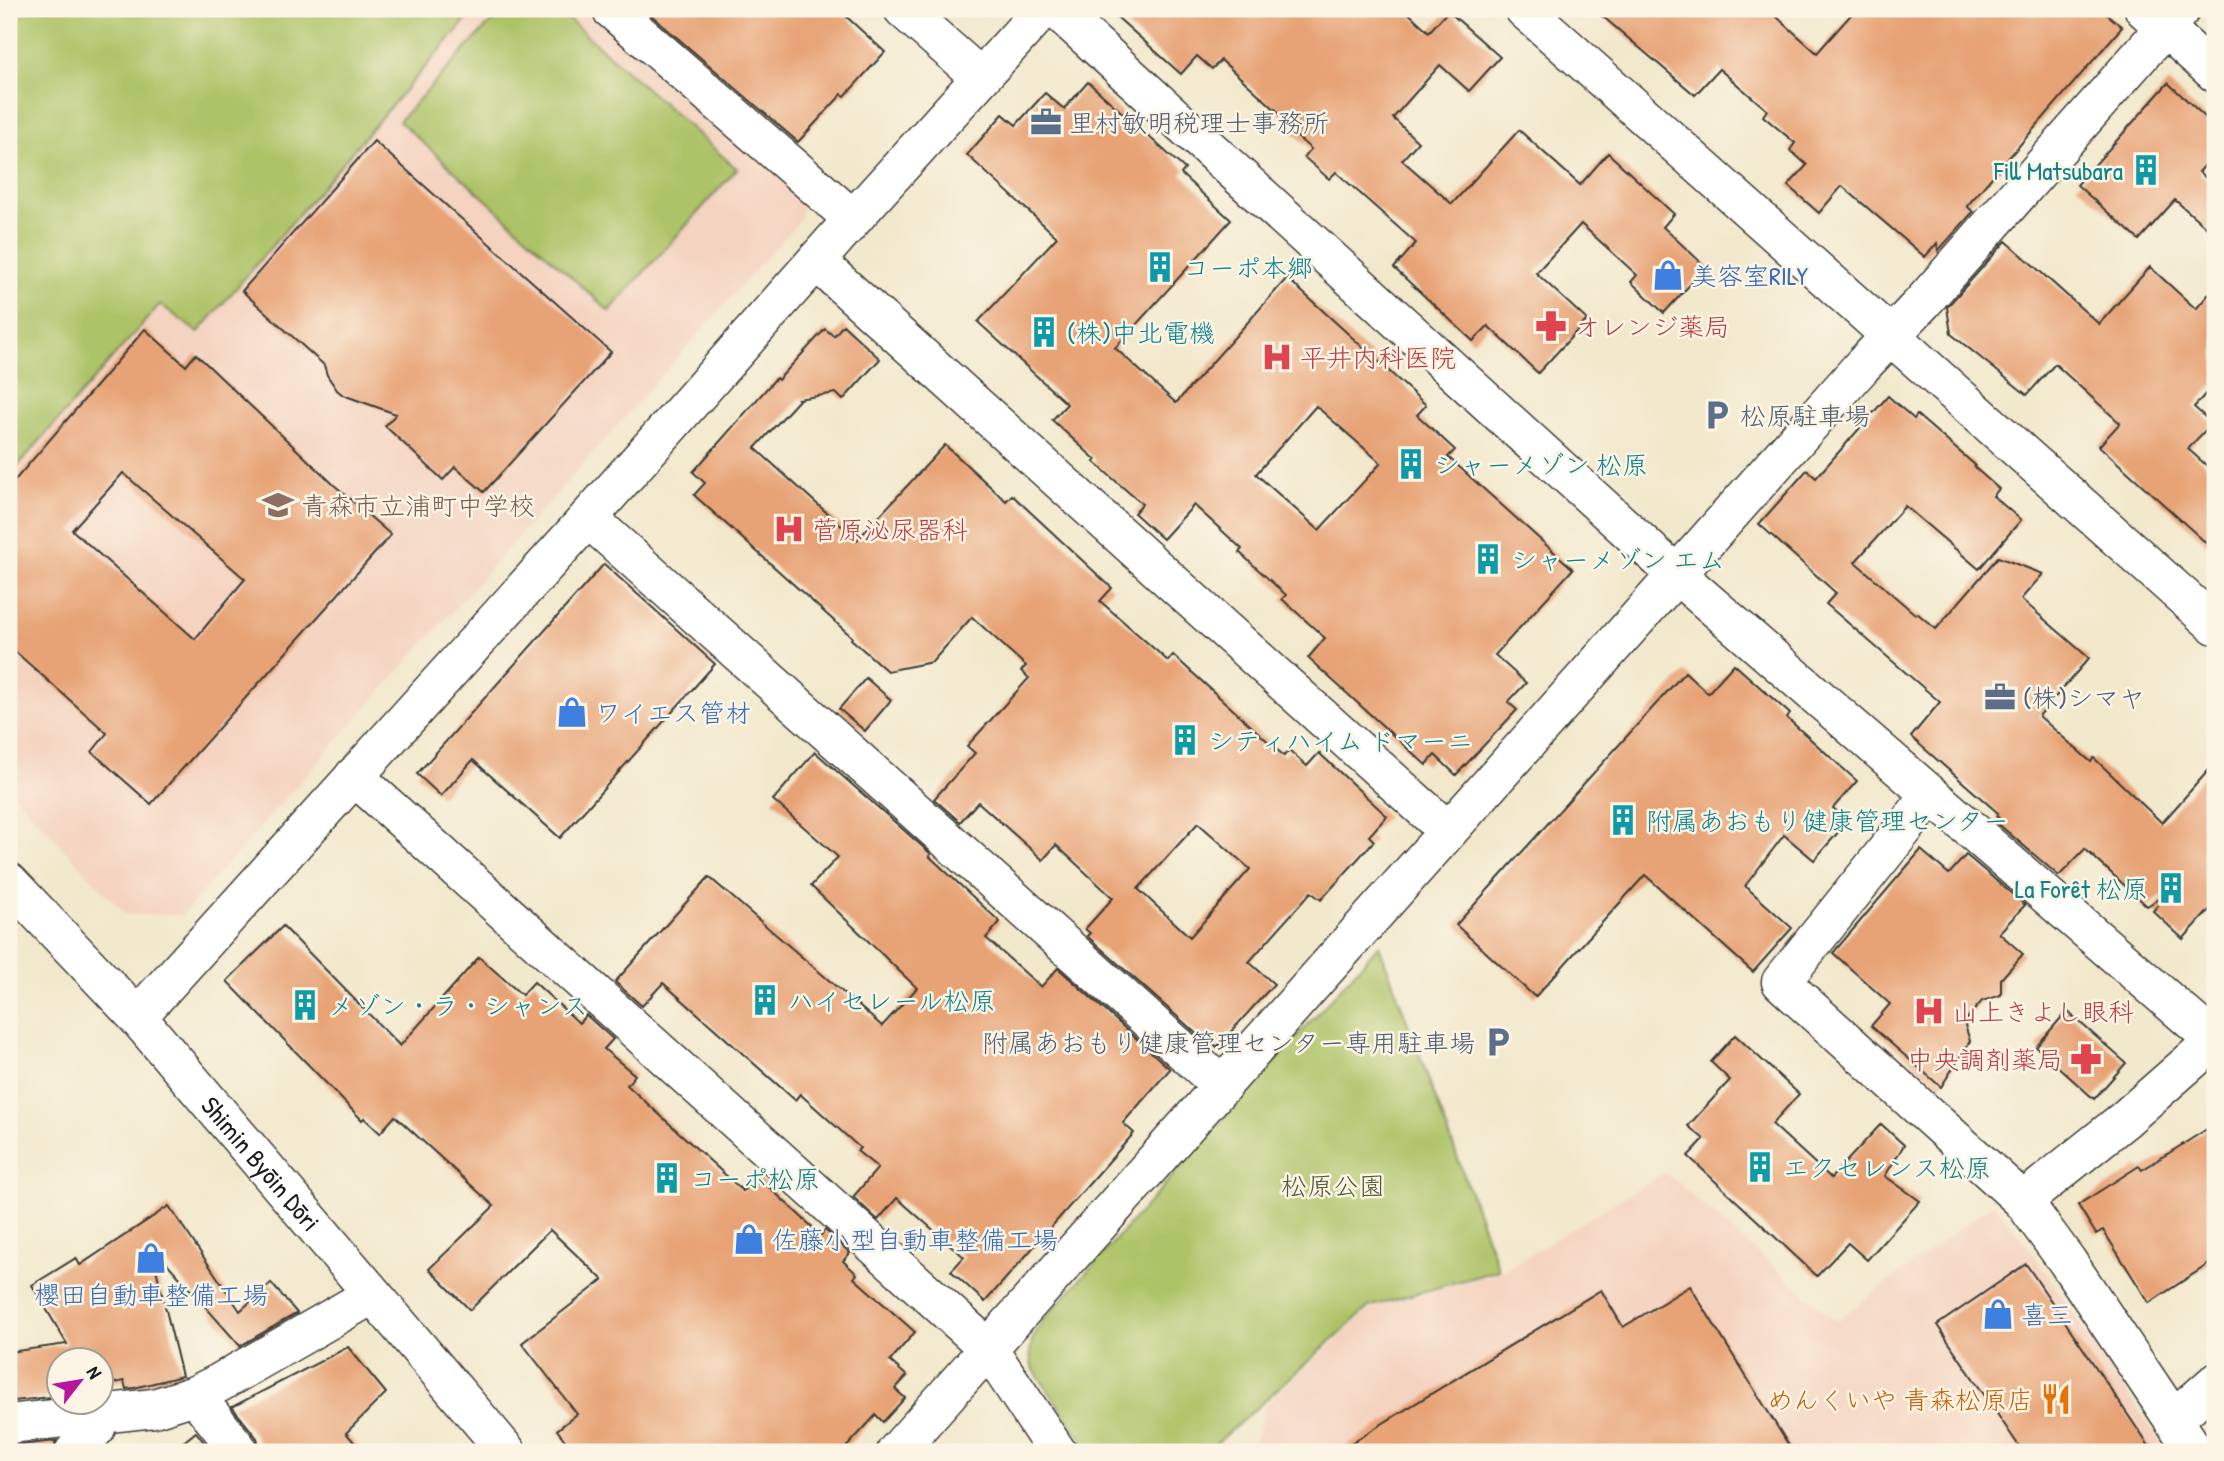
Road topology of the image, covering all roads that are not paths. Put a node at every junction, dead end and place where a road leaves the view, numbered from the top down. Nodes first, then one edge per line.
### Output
1 (611, 9) edge
2 (903, 9) edge
3 (1043, 9) edge
4 (1056, 9) edge
5 (1524, 9) edge
6 (2163, 15) edge
7 (2215, 73) edge
8 (980, 78) junction
9 (853, 219) junction
10 (816, 261) junction
11 (1891, 335) junction
12 (588, 518) junction
13 (1677, 575) junction
14 (2215, 625) edge
15 (355, 776) junction
16 (1931, 795) junction
17 (1448, 831) junction
18 (9, 882) edge
19 (137, 1017) junction
20 (2215, 1040) edge
21 (1222, 1086) junction
22 (2024, 1201) junction
23 (372, 1295) junction
24 (988, 1348) junction
25 (2215, 1383) edge
26 (195, 1395) junction
27 (116, 1412) edge
28 (76, 1416) edge
29 (100, 1416) edge
30 (2173, 1420) junction
31 (9, 1424) edge
32 (74, 1452) edge
33 (240, 1452) edge
34 (507, 1452) edge
35 (896, 1452) edge
36 (1057, 1452) edge
37 (2194, 1452) edge

1 - 9 street
2 - 8 street
3 - 8 street
4 - 13 street
5 - 11 street
6 - 7 street
6 - 11 street
8 - 9 street
9 - 10 street
10 - 12 street
10 - 17 street
11 - 13 street
11 - 14 street
12 - 15 street
12 - 21 street
13 - 16 street
13 - 17 street
15 - 19 street
15 - 24 street
16 - 20 street
16 - 22 street
17 - 21 street
18 - 19 street, Shimin Byōin Dōri
19 - 23 street, Shimin Byōin Dōri
20 - 22 street
21 - 24 street
22 - 30 street
23 - 26 street
23 - 34 street, Shimin Byōin Dōri
24 - 35 street
24 - 36 street
25 - 30 street
26 - 27 street
26 - 33 street
28 - 31 street
29 - 32 street
30 - 37 street

